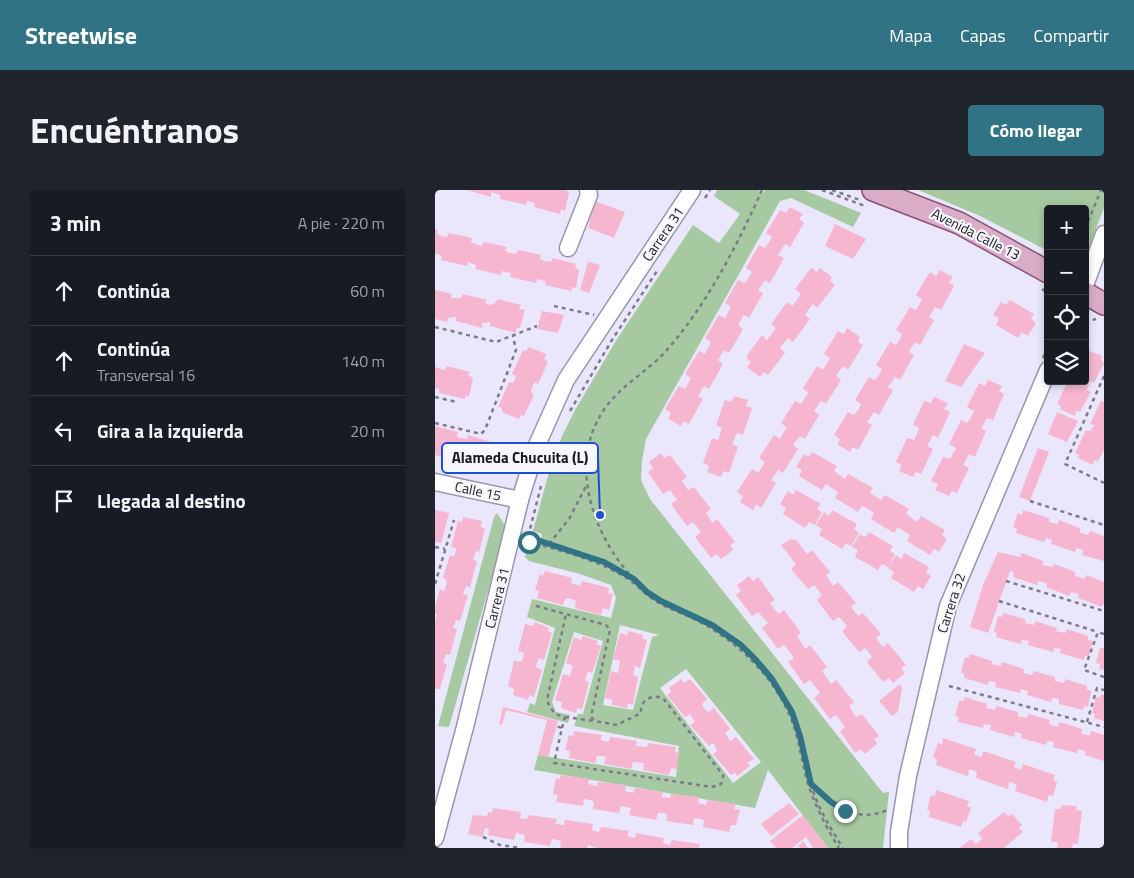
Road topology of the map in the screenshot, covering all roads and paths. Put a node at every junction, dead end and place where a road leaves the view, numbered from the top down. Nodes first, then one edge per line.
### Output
1 (588, 190) edge
2 (706, 190) edge
3 (710, 190) edge
4 (762, 190) edge
5 (822, 190) edge
6 (1101, 190) edge
7 (696, 194) edge
8 (871, 199) edge
9 (700, 206) dead end
10 (1089, 218) edge
11 (1104, 234) edge
12 (568, 248) dead end
13 (659, 268) dead end
14 (653, 270) dead end
15 (1089, 274) edge
16 (1042, 278) edge
17 (1087, 295) edge
18 (554, 306) dead end
19 (1101, 312) edge
20 (606, 318) junction
21 (1089, 320) edge
22 (537, 326) dead end
23 (435, 327) edge
24 (610, 335) dead end
25 (513, 336) junction
26 (1104, 376) edge
27 (1044, 379) edge
28 (435, 397) edge
29 (457, 402) dead end
30 (567, 417) dead end
31 (435, 423) edge
32 (435, 482) edge
33 (1104, 482) edge
34 (587, 483) junction
35 (540, 484) dead end
36 (520, 500) junction
37 (1030, 501) dead end
38 (454, 520) dead end
39 (1104, 525) edge
40 (522, 537) junction
41 (549, 544) junction
42 (435, 547) edge
43 (445, 549) junction
44 (634, 579) junction
45 (1006, 581) dead end
46 (435, 584) edge
47 (999, 601) dead end
48 (536, 606) dead end
49 (1104, 611) edge
50 (566, 614) junction
51 (1098, 632) junction
52 (1104, 634) edge
53 (1104, 677) edge
54 (949, 686) dead end
55 (1104, 690) edge
56 (565, 717) junction
57 (595, 721) junction
58 (1087, 723) junction
59 (556, 726) dead end
60 (562, 728) junction
61 (1104, 728) edge
62 (811, 784) junction
63 (893, 808) dead end
64 (483, 837) dead end
65 (435, 838) edge
66 (499, 846) edge
67 (521, 848) edge
68 (841, 848) edge
69 (899, 848) edge

1 - 12 street
2 - 7 path
3 - 9 path
4 - 34 path
5 - 8 path
6 - 10 path
7 - 20 street, Carrera 31
8 - 16 main road, Avenida Calle 13
11 - 15 street
13 - 30 path
14 - 24 path
17 - 19 main road
18 - 20 path
19 - 21 path
20 - 36 street, Carrera 31
22 - 25 path
23 - 25 path
25 - 31 path
26 - 33 path
27 - 69 street, Carrera 32
28 - 29 path
32 - 36 street, Calle 15
34 - 41 path
34 - 44 path
35 - 40 path
36 - 40 street, Carrera 31
37 - 39 path
38 - 43 path
40 - 41 path
40 - 65 street, Carrera 31
40 - 68 path
41 - 44 path
42 - 43 path
43 - 46 path
44 - 62 path
45 - 49 path
47 - 51 path
48 - 50 path
50 - 56 path
50 - 57 path
51 - 52 path
51 - 53 path
54 - 58 path
55 - 58 path
56 - 57 path
56 - 60 path
57 - 60 path
58 - 61 path
59 - 60 path
62 - 63 path
62 - 68 path
64 - 66 path
66 - 67 path

